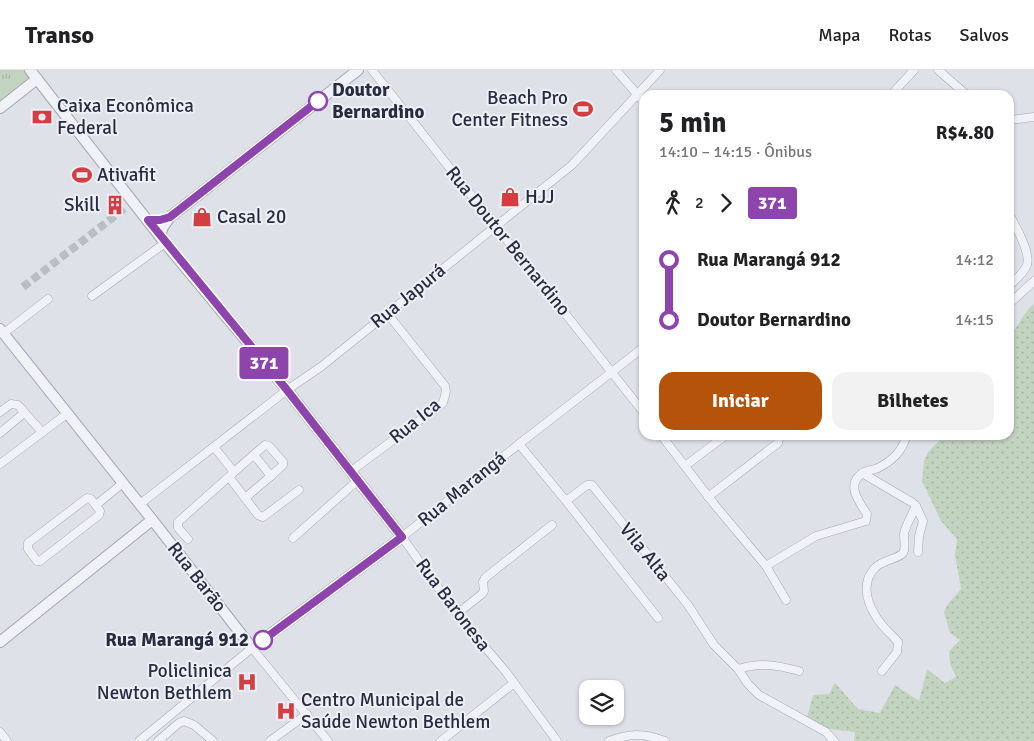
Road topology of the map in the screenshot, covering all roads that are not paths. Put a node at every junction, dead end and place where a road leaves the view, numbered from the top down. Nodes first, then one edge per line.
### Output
1 (30, 70) edge
2 (358, 70) edge
3 (372, 70) edge
4 (616, 70) edge
5 (660, 70) edge
6 (914, 70) edge
7 (938, 70) edge
8 (37, 79) junction
9 (642, 90) edge
10 (895, 90) edge
11 (961, 90) edge
12 (637, 95) joint
13 (0, 108) edge
14 (1034, 118) edge
15 (1014, 120) edge
16 (170, 217) junction
17 (148, 220) junction
18 (1014, 223) edge
19 (496, 225) junction
20 (162, 239) junction
21 (1014, 281) edge
22 (1034, 281) edge
23 (92, 296) dead end
24 (48, 299) dead end
25 (1014, 299) edge
26 (387, 313) junction
27 (2, 331) edge
28 (639, 352) edge
29 (612, 372) junction
30 (287, 390) junction
31 (639, 407) edge
32 (0, 412) edge
33 (24, 413) junction
34 (68, 413) junction
35 (42, 432) junction
36 (0, 433) edge
37 (665, 440) edge
38 (719, 440) edge
39 (779, 440) edge
40 (905, 440) edge
41 (519, 444) junction
42 (214, 447) junction
43 (254, 455) junction
44 (0, 464) edge
45 (684, 466) junction
46 (350, 472) junction
47 (862, 473) junction
48 (231, 474) junction
49 (271, 476) junction
50 (357, 481) junction
51 (123, 483) junction
52 (300, 490) dead end
53 (708, 497) junction
54 (245, 498) junction
55 (566, 501) junction
56 (140, 504) junction
57 (96, 505) junction
58 (916, 506) junction
59 (152, 520) junction
60 (552, 525) dead end
61 (402, 537) junction
62 (292, 538) dead end
63 (188, 539) dead end
64 (918, 552) dead end
65 (766, 566) junction
66 (786, 600) dead end
67 (457, 614) junction
68 (658, 618) dead end
69 (0, 642) edge
70 (252, 648) junction
71 (738, 669) junction
72 (799, 671) dead end
73 (882, 671) dead end
74 (514, 683) junction
75 (307, 714) junction
76 (0, 732) edge
77 (7, 741) edge
78 (139, 741) edge
79 (158, 741) edge
80 (213, 741) edge
81 (270, 741) edge
82 (328, 741) edge
83 (441, 741) edge
84 (558, 741) edge
85 (609, 741) edge
86 (665, 741) edge
87 (834, 741) edge

1 - 8 street, Rua Baronesa
2 - 16 street
3 - 19 street, Rua Doutor Bernardino
4 - 12 street
5 - 9 street, Rua Japurá
6 - 10 street
7 - 11 street
8 - 13 street
8 - 17 street, Rua Baronesa
12 - 19 street, Rua Japurá
14 - 15 street
16 - 17 street
16 - 20 street
17 - 20 street, Rua Baronesa
18 - 21 street
19 - 26 street, Rua Japurá
19 - 29 street, Rua Doutor Bernardino
20 - 23 street
20 - 30 street, Rua Baronesa
22 - 25 street
24 - 27 street
26 - 30 street, Rua Japurá
26 - 46 street, Rua Ica
27 - 34 street, Rua Barão
28 - 29 street, Rua Marangá
29 - 31 street, Rua Doutor Bernardino
29 - 41 street, Rua Marangá
30 - 42 street, Rua Japurá
30 - 46 street, Rua Baronesa
32 - 33 street
33 - 35 street
33 - 36 street
34 - 35 street
34 - 51 street, Rua Barão
35 - 44 street
37 - 45 street
38 - 45 street
39 - 53 street
40 - 47 street
41 - 55 street, Vila Alta
41 - 61 street, Rua Marangá
42 - 48 street
42 - 56 street, Rua Japurá
43 - 48 street
43 - 49 street
43 - 49 street
45 - 53 street
46 - 50 street, Rua Baronesa
47 - 58 street
47 - 65 street
48 - 54 street
48 - 63 street
49 - 54 street
50 - 61 street, Rua Baronesa
50 - 62 street
51 - 56 street, Rua Barão
51 - 57 street
52 - 54 street
53 - 65 street
55 - 68 street, Vila Alta
55 - 71 street, Vila Alta
56 - 59 street, Rua Barão
57 - 57 street
58 - 64 street
58 - 73 street
59 - 69 street
59 - 70 street, Rua Barão
60 - 67 street
61 - 67 street, Rua Baronesa
61 - 70 street, Rua Marangá
65 - 66 street
67 - 74 street, Rua Baronesa
70 - 75 street, Rua Barão
70 - 78 street, Rua Marangá
71 - 72 street
71 - 87 street
74 - 83 street
74 - 84 street, Rua Baronesa
75 - 81 street
75 - 82 street, Rua Barão
76 - 77 street
79 - 80 street
85 - 86 street

